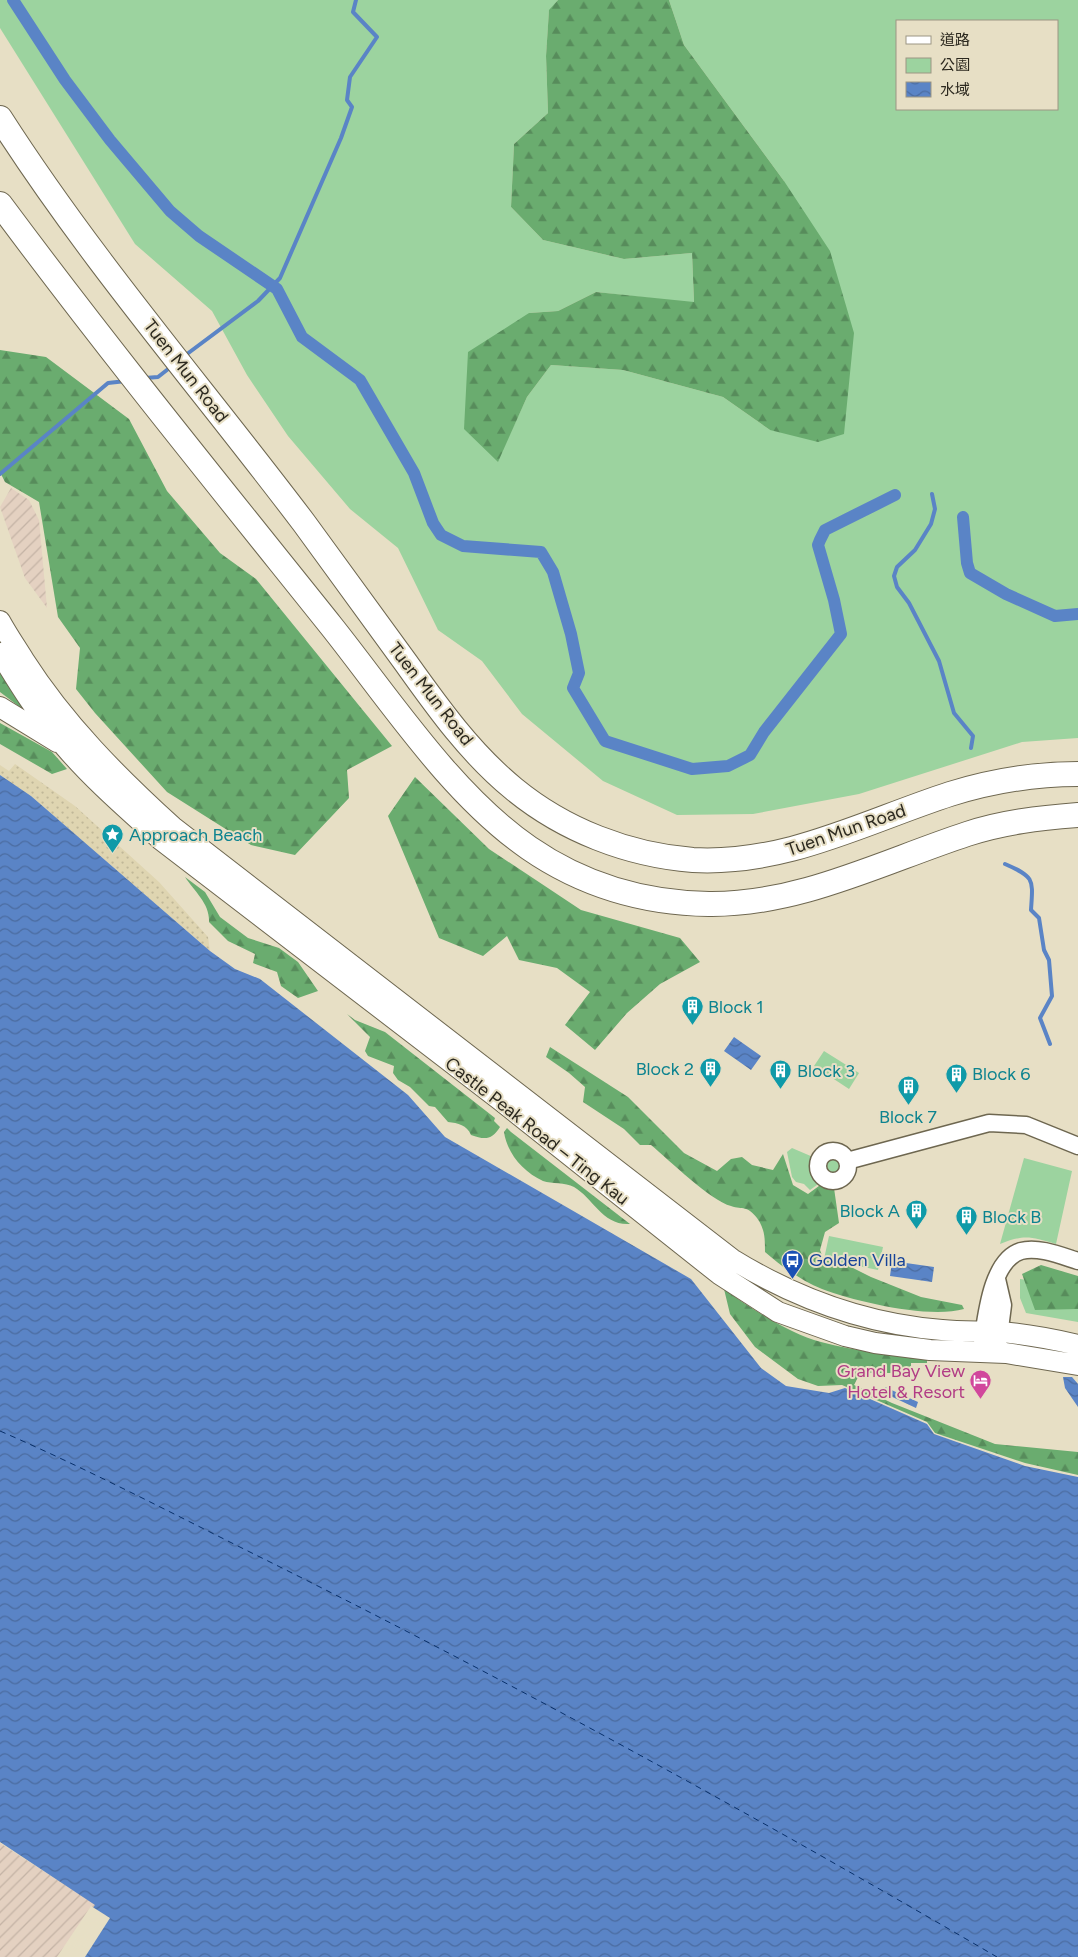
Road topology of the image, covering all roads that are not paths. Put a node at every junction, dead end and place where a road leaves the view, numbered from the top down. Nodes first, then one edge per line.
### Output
1 (0, 118) edge
2 (0, 204) edge
3 (0, 621) edge
4 (0, 653) edge
5 (0, 707) edge
6 (72, 741) junction
7 (1078, 774) edge
8 (1078, 815) edge
9 (1078, 1146) edge
10 (847, 1161) dead end
11 (1078, 1261) edge
12 (992, 1332) junction
13 (1078, 1345) edge
14 (989, 1352) junction
15 (1078, 1365) edge

1 - 7 highway, Tuen Mun Road
2 - 8 highway, Tuen Mun Road
3 - 6 main road
4 - 6 main road
5 - 6 main road
6 - 12 main road, Castle Peak Road – Ting Kau
6 - 14 main road, Castle Peak Road – Ting Kau
9 - 10 street
11 - 12 street
12 - 13 main road, Castle Peak Road – Ting Kau
12 - 14 street
14 - 15 main road, Castle Peak Road – Ting Kau

